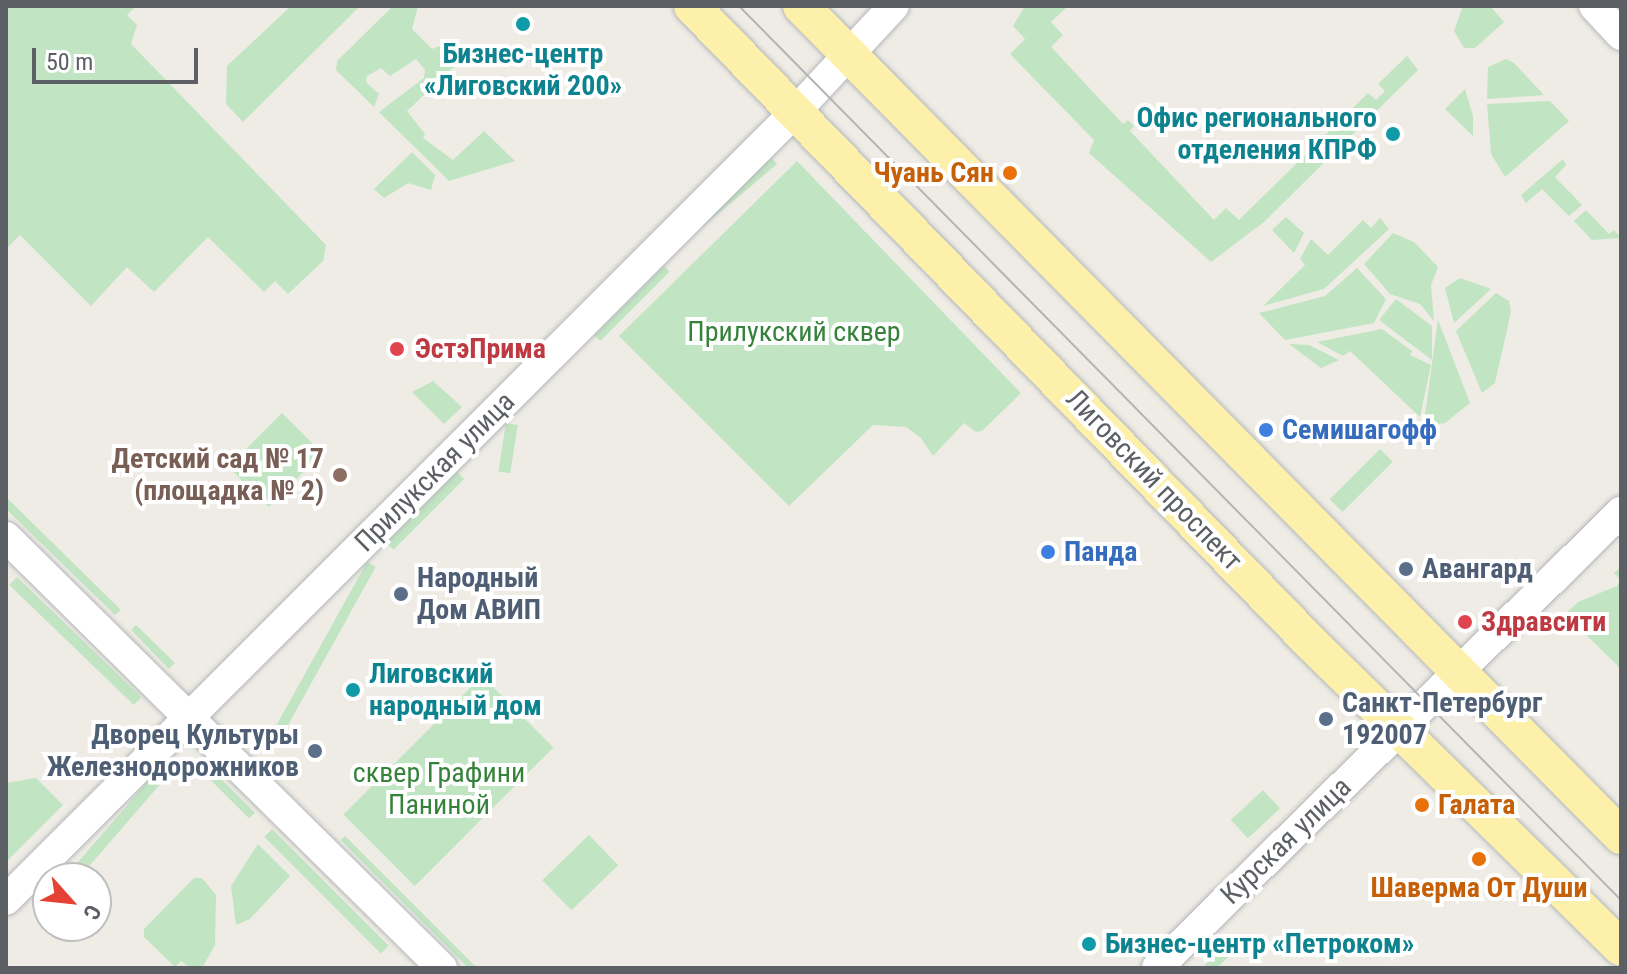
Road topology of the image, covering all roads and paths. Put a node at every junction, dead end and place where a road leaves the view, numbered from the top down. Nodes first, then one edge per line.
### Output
1 (692, 6) edge
2 (801, 6) edge
3 (894, 6) edge
4 (1594, 6) edge
5 (1621, 35) edge
6 (849, 54) junction
7 (795, 112) junction
8 (1621, 512) edge
9 (6, 537) edge
10 (1457, 674) junction
11 (189, 718) junction
12 (1400, 730) junction
13 (1621, 836) edge
14 (6, 900) edge
15 (1621, 948) edge
16 (442, 968) edge
17 (1157, 968) edge

1 - 7 main road, Лиговский проспект
2 - 6 main road
3 - 6 street, Прилукская улица
4 - 5 street
6 - 7 street, Прилукская улица
6 - 10 main road
7 - 11 street, Прилукская улица
7 - 12 main road, Лиговский проспект
8 - 10 street, Курская улица
9 - 11 street
10 - 12 street, Курская улица
10 - 13 main road
11 - 14 street, Прилукская улица
11 - 16 street
12 - 15 main road, Лиговский проспект
12 - 17 street, Курская улица

